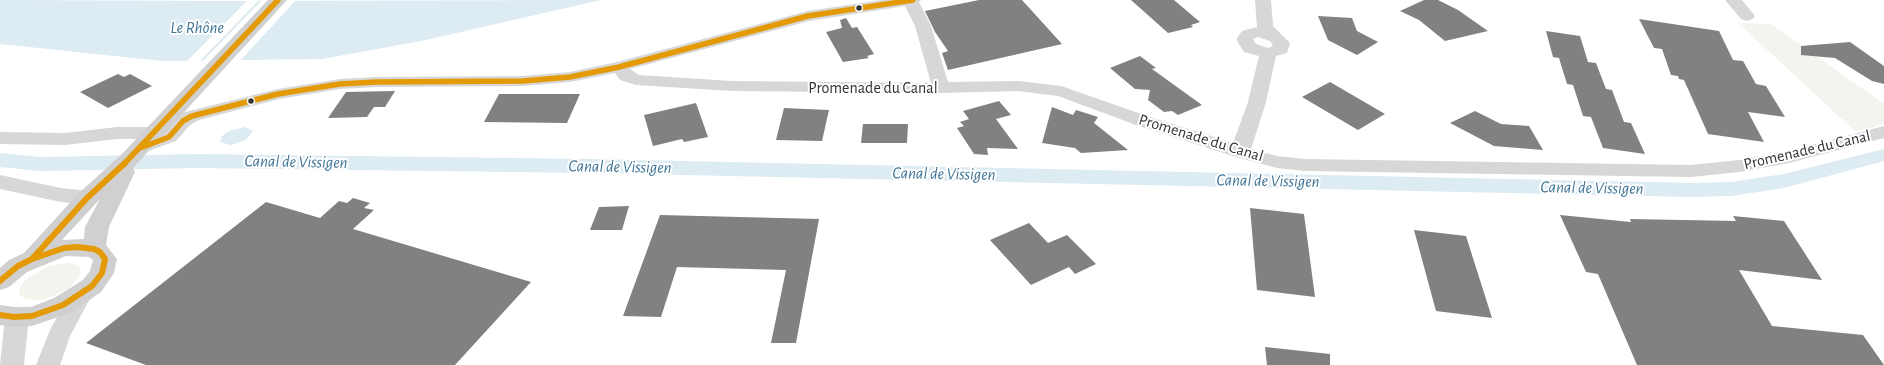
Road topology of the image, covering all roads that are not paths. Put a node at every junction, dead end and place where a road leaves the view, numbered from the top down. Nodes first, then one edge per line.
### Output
1 (278, 0) edge
2 (911, 0) edge
3 (1263, 0) edge
4 (1733, 0) edge
5 (1747, 16) dead end
6 (1271, 34) junction
7 (1268, 53) junction
8 (619, 67) junction
9 (941, 88) junction
10 (190, 94) junction
11 (226, 106) junction
12 (1884, 132) edge
13 (0, 138) edge
14 (1240, 152) junction
15 (133, 157) junction
16 (0, 182) edge
17 (88, 198) junction
18 (95, 238) junction
19 (32, 259) junction
20 (1, 280) edge
21 (81, 295) junction
22 (7, 316) edge
23 (12, 365) edge
24 (48, 365) edge

1 - 10 main road
2 - 8 street
2 - 9 street
3 - 6 street
4 - 5 street
6 - 7 street
6 - 7 street
7 - 14 street
8 - 9 street, Promenade du Canal
8 - 11 street
9 - 14 street, Promenade du Canal
10 - 11 street
10 - 15 main road
11 - 15 street
12 - 14 street, Promenade du Canal
13 - 15 street
15 - 17 main road
15 - 18 main road
16 - 17 street
17 - 18 main road
17 - 19 main road
18 - 19 main road
18 - 21 main road
19 - 20 main road
21 - 22 main road
21 - 24 street
22 - 23 street

